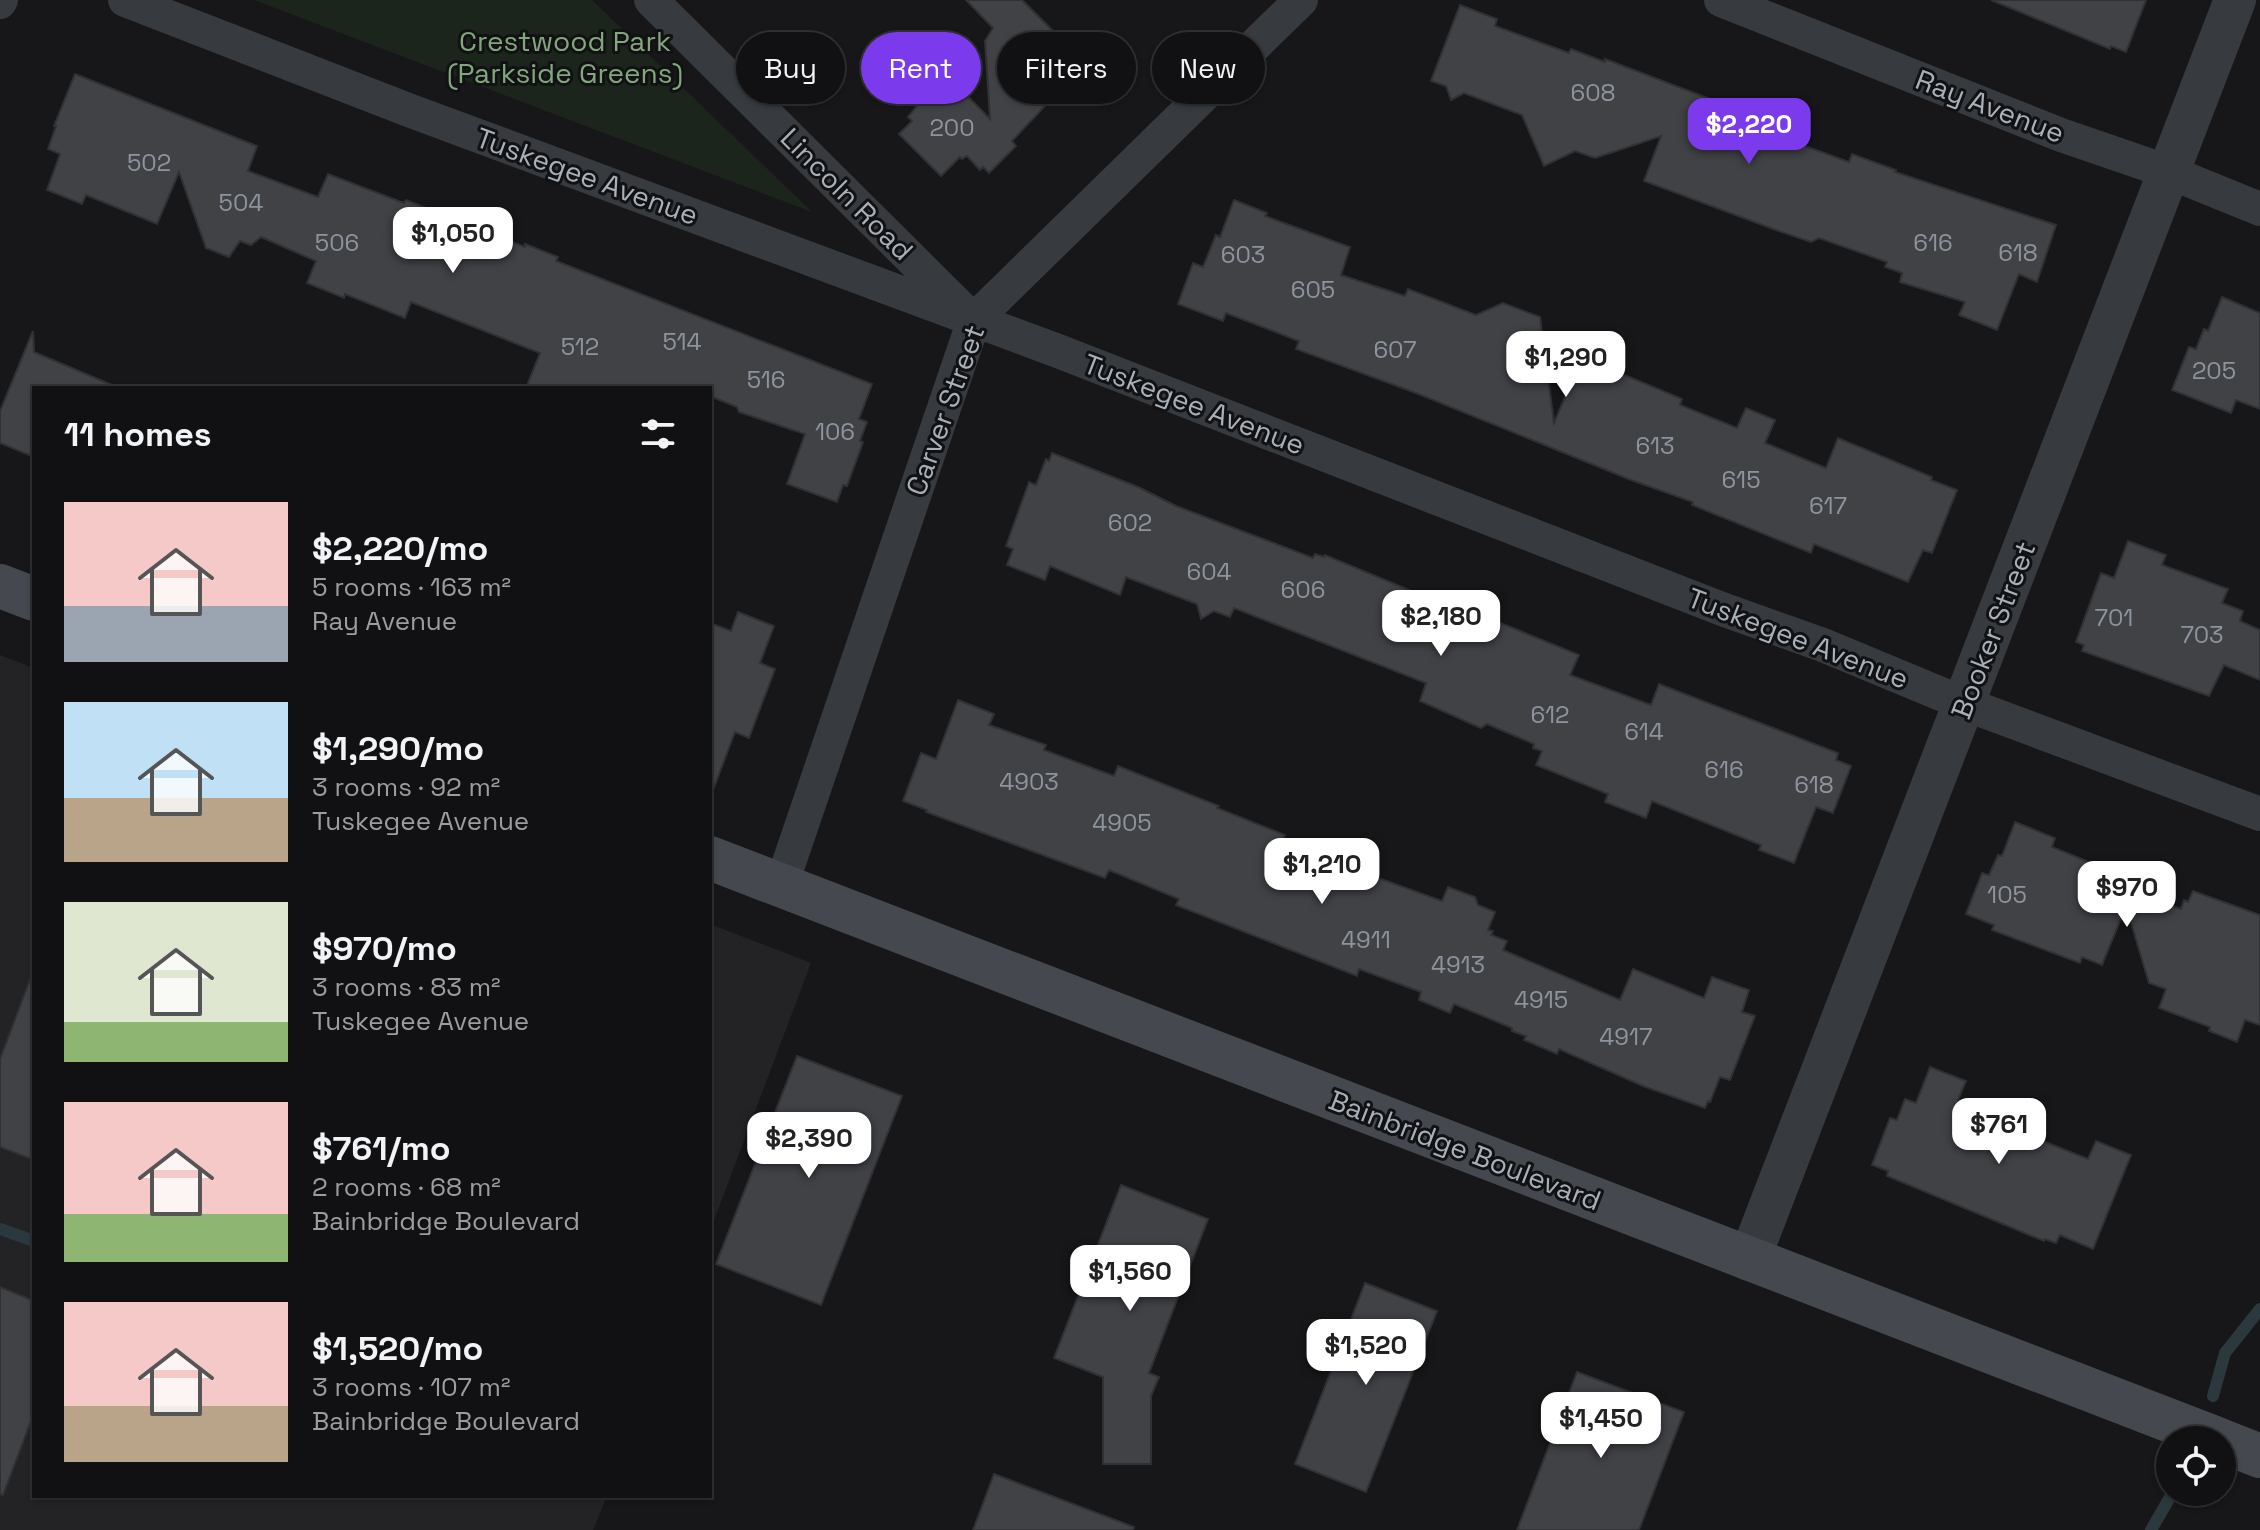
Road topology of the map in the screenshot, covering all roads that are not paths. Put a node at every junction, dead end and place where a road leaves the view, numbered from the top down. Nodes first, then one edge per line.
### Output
1 (125, 0) edge
2 (651, 0) edge
3 (1301, 0) edge
4 (1721, 0) edge
5 (2235, 0) edge
6 (2169, 172) junction
7 (2260, 209) edge
8 (974, 320) junction
9 (0, 586) edge
10 (32, 598) edge
11 (1965, 704) junction
12 (2260, 814) edge
13 (712, 859) edge
14 (781, 886) junction
15 (1749, 1260) junction
16 (2184, 1426) edge
17 (2236, 1446) edge
18 (2260, 1456) edge

1 - 8 street, Tuskegee Avenue
2 - 8 street, Lincoln Road
3 - 8 street, Carver Street
4 - 6 street, Ray Avenue
5 - 6 street, Booker Street
6 - 7 street, Ray Avenue
6 - 11 street, Booker Street
8 - 11 street, Tuskegee Avenue
8 - 14 street, Carver Street
9 - 10 main road
11 - 12 street, Tuskegee Avenue
11 - 15 street, Booker Street
13 - 14 main road, Bainbridge Boulevard
14 - 15 main road, Bainbridge Boulevard
15 - 16 main road, Bainbridge Boulevard
17 - 18 main road, Bainbridge Boulevard

